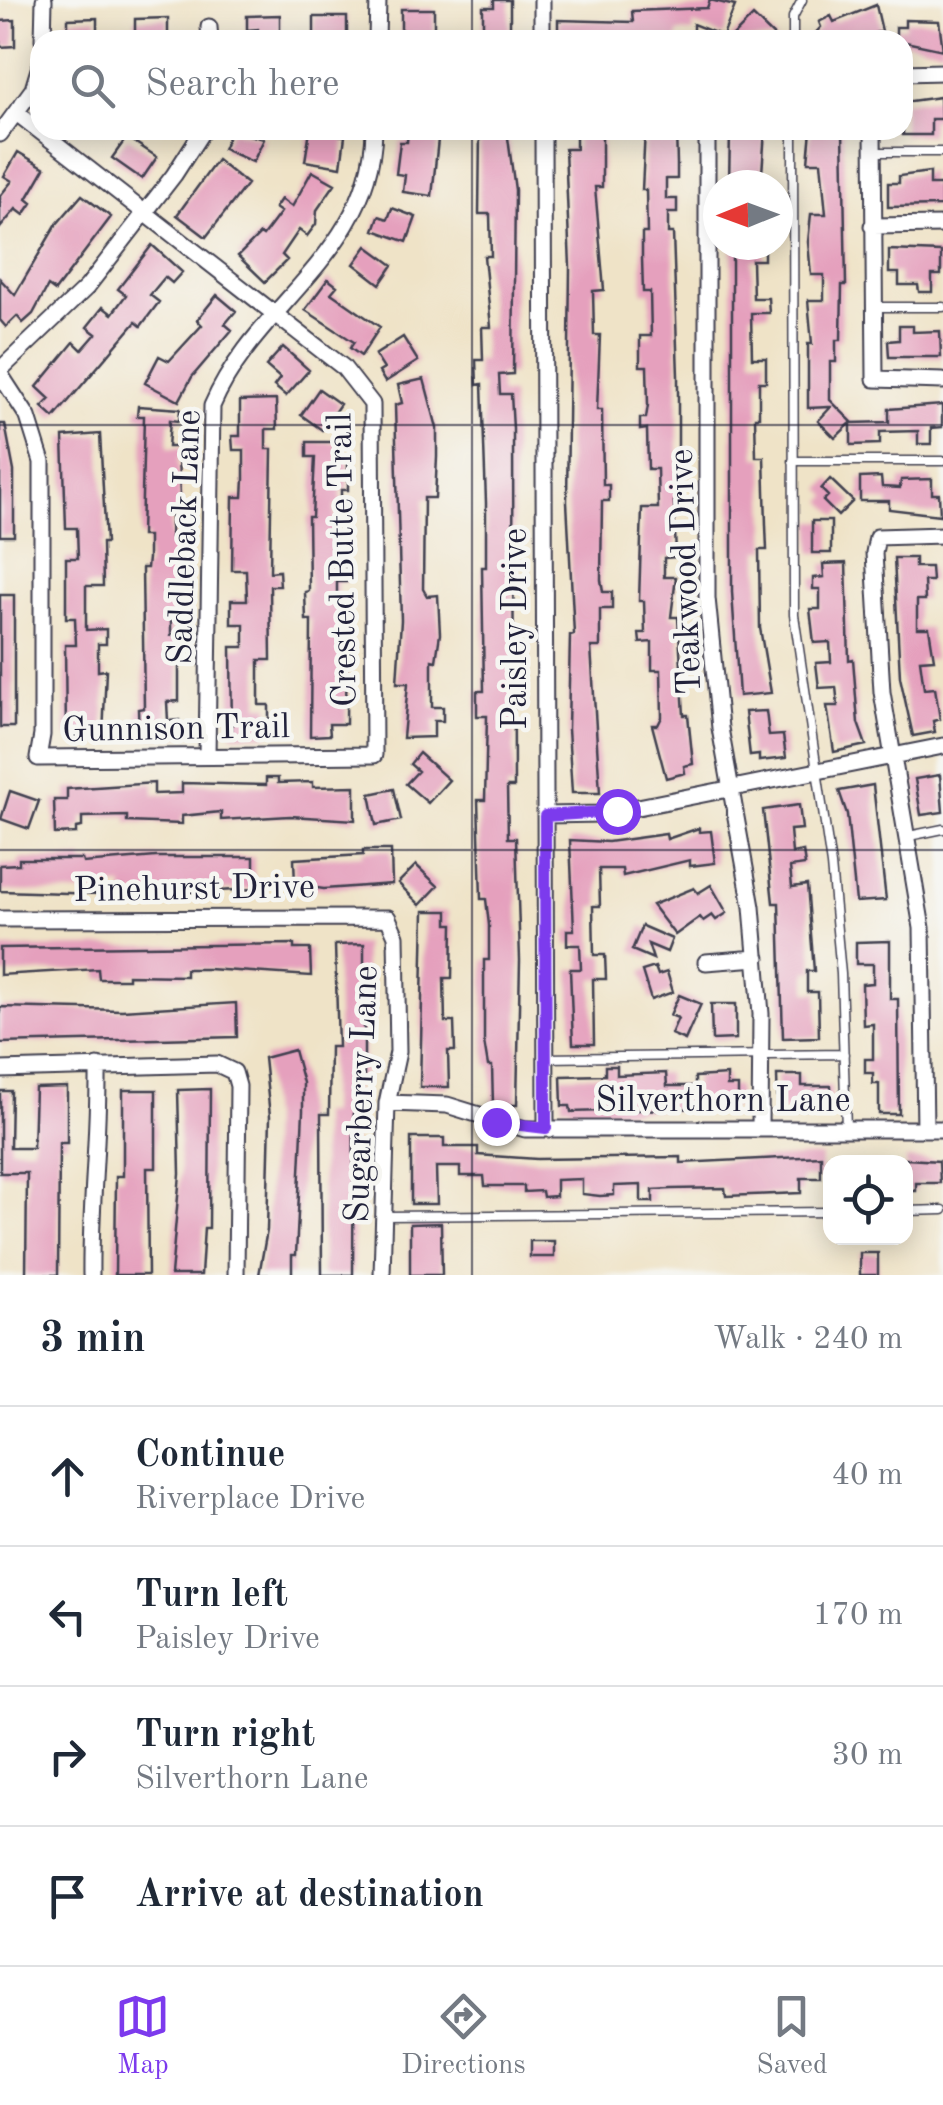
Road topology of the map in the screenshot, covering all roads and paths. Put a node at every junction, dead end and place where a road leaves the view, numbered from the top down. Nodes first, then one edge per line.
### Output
1 (44, 0) edge
2 (378, 0) edge
3 (542, 0) edge
4 (802, 0) edge
5 (43, 30) edge
6 (377, 30) edge
7 (542, 30) edge
8 (792, 30) edge
9 (943, 72) edge
10 (913, 73) edge
11 (30, 88) edge
12 (18, 114) junction
13 (30, 123) edge
14 (0, 134) edge
15 (51, 140) edge
16 (195, 140) edge
17 (373, 140) edge
18 (542, 140) edge
19 (707, 140) edge
20 (793, 140) edge
21 (873, 140) edge
22 (873, 152) junction
23 (943, 152) edge
24 (145, 214) junction
25 (943, 225) edge
26 (872, 226) junction
27 (943, 306) edge
28 (874, 307) junction
29 (274, 318) junction
30 (0, 372) edge
31 (943, 380) edge
32 (793, 461) junction
33 (943, 461) edge
34 (943, 535) edge
35 (943, 746) edge
36 (374, 755) joint
37 (207, 756) junction
38 (894, 757) junction
39 (814, 772) junction
40 (732, 788) junction
41 (545, 816) junction
42 (943, 830) edge
43 (909, 836) junction
44 (0, 918) edge
45 (388, 918) joint
46 (758, 958) junction
47 (706, 962) dead end
48 (844, 1054) junction
49 (761, 1056) junction
50 (546, 1058) junction
51 (98, 1066) junction
52 (0, 1070) edge
53 (386, 1103) junction
54 (546, 1128) junction
55 (760, 1128) junction
56 (846, 1128) junction
57 (926, 1129) junction
58 (943, 1129) edge
59 (943, 1210) edge
60 (913, 1211) edge
61 (823, 1212) edge
62 (386, 1216) junction
63 (90, 1275) edge
64 (236, 1275) edge
65 (382, 1275) edge

1 - 5 street
2 - 6 street
3 - 7 street
4 - 8 lane
9 - 10 street
11 - 12 street
12 - 13 street, Crested Butte Trail
12 - 14 street
15 - 24 street, Crested Butte Trail
16 - 24 street
17 - 29 street, Saddleback Lane
18 - 41 street, Paisley Drive
19 - 40 street, Teakwood Drive
20 - 32 lane
21 - 22 street
22 - 23 lane
22 - 26 street
24 - 29 street, Crested Butte Trail
24 - 30 street
25 - 26 street
26 - 28 street
27 - 28 lane
28 - 31 street
29 - 36 street, Crested Butte Trail
29 - 37 street, Saddleback Lane
30 - 37 street, Gunnison Trail
32 - 33 lane
32 - 39 lane
34 - 38 street
35 - 38 street
36 - 37 street, Gunnison Trail
38 - 39 street
38 - 43 street
39 - 40 street
39 - 48 lane
40 - 41 street
40 - 46 street, Teakwood Drive
41 - 50 street, Paisley Drive
42 - 43 lane
43 - 57 street
44 - 45 street, Pinehurst Drive
45 - 53 street, Sugarberry Lane
46 - 47 street
46 - 49 street, Teakwood Drive
48 - 49 lane
48 - 56 lane
49 - 50 lane
49 - 55 street, Teakwood Drive
50 - 54 street, Paisley Drive
51 - 52 street
51 - 63 street
51 - 64 street
53 - 54 street, Silverthorn Lane
53 - 62 street, Sugarberry Lane
54 - 55 street, Silverthorn Lane
55 - 56 street, Silverthorn Lane
56 - 57 street, Silverthorn Lane
57 - 58 street, Silverthorn Lane
59 - 60 lane
61 - 62 lane
62 - 65 street, Sugarberry Lane

